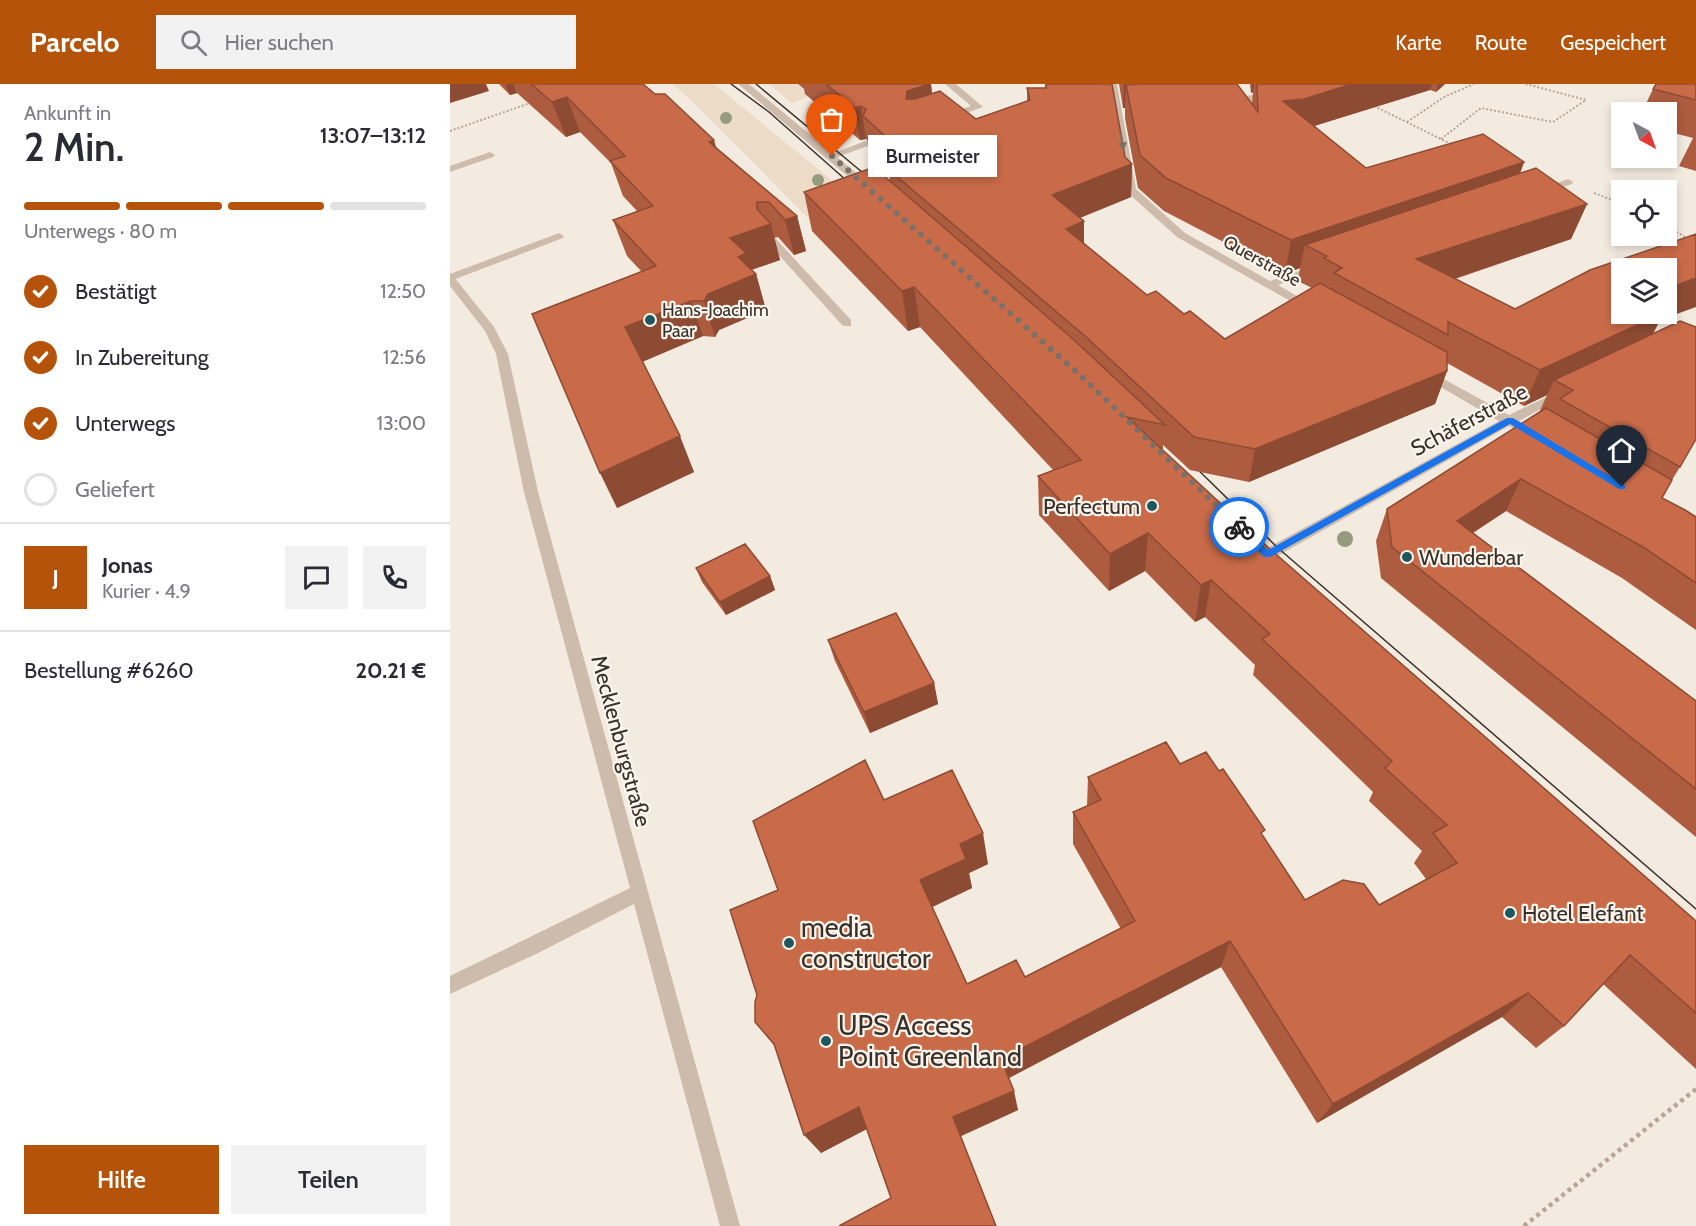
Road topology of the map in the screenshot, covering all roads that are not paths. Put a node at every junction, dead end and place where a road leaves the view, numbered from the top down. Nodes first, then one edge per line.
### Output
1 (743, 84) edge
2 (950, 84) edge
3 (1112, 84) edge
4 (1309, 84) edge
5 (1217, 102) edge
6 (936, 121) edge
7 (865, 144) edge
8 (490, 155) dead end
9 (832, 156) junction
10 (450, 169) edge
11 (1568, 182) dead end
12 (1533, 193) edge
13 (878, 197) edge
14 (559, 236) dead end
15 (772, 241) edge
16 (1324, 266) edge
17 (450, 279) edge
18 (1269, 285) junction
19 (1320, 313) edge
20 (847, 323) dead end
21 (1410, 364) edge
22 (1574, 389) edge
23 (1510, 420) junction
24 (1549, 444) edge
25 (1267, 555) edge
26 (638, 893) junction
27 (450, 985) edge
28 (730, 1226) edge

1 - 9 street
2 - 6 street
3 -> 18 street, Querstraße
4 - 5 street
7 - 9 street
8 - 10 street
9 - 13 street
11 - 12 street
14 - 17 street
15 - 20 street
16 - 18 street
17 - 26 street, Mecklenburgstraße
18 - 19 street, Querstraße
21 - 23 street
22 - 23 street, Schäferstraße
23 - 24 street
23 - 25 street, Schäferstraße
26 - 27 street
26 - 28 street, Mecklenburgstraße

